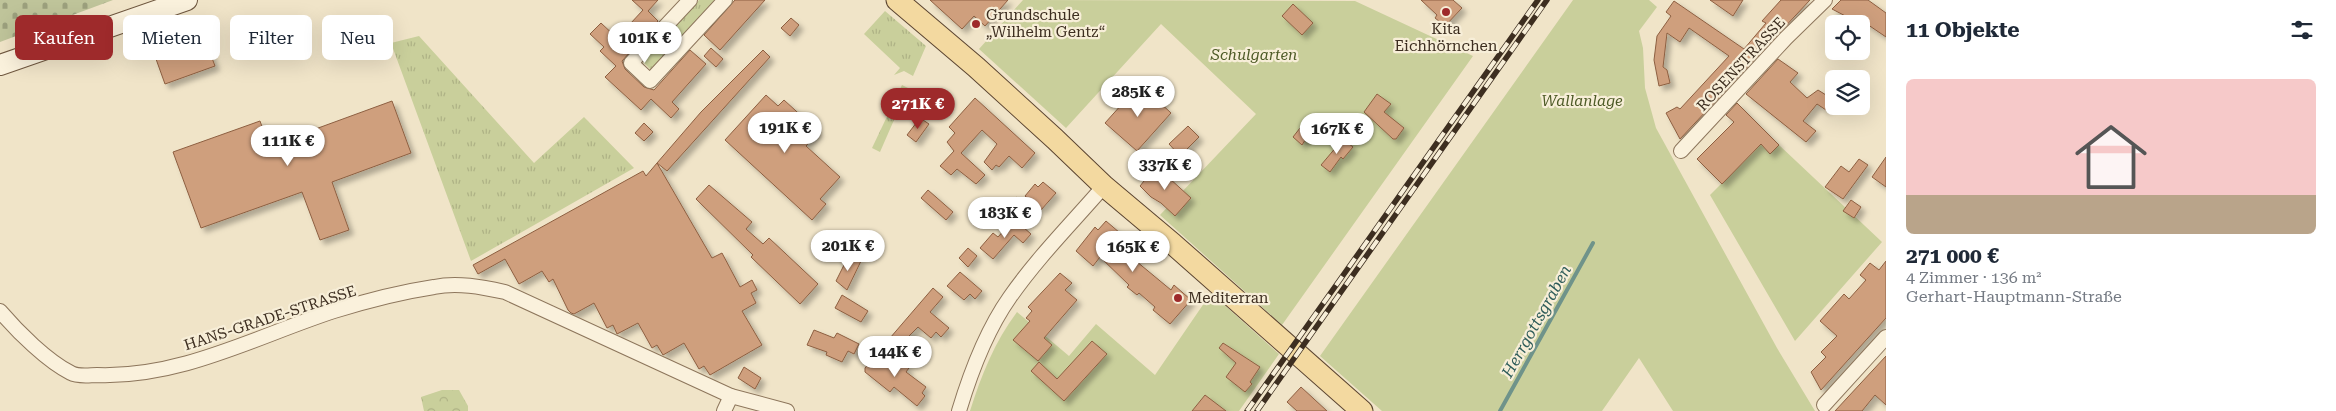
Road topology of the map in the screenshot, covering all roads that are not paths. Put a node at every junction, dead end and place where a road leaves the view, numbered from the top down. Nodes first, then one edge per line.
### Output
1 (187, 0) edge
2 (690, 0) edge
3 (726, 0) edge
4 (897, 0) edge
5 (1825, 0) edge
6 (0, 65) edge
7 (1681, 151) dead end
8 (1104, 186) junction
9 (0, 311) edge
10 (1886, 337) edge
11 (731, 396) junction
12 (1824, 405) dead end
13 (724, 411) edge
14 (787, 411) edge
15 (960, 411) edge
16 (1362, 411) edge

1 - 6 main road
2 - 3 street
4 - 8 main road
5 - 7 street, ROSENSTRASSE
8 - 15 street
8 - 16 main road
9 - 11 street, HANS-GRADE-STRASSE
10 - 12 street
11 - 13 street
11 - 14 street, HANS-GRADE-STRASSE

